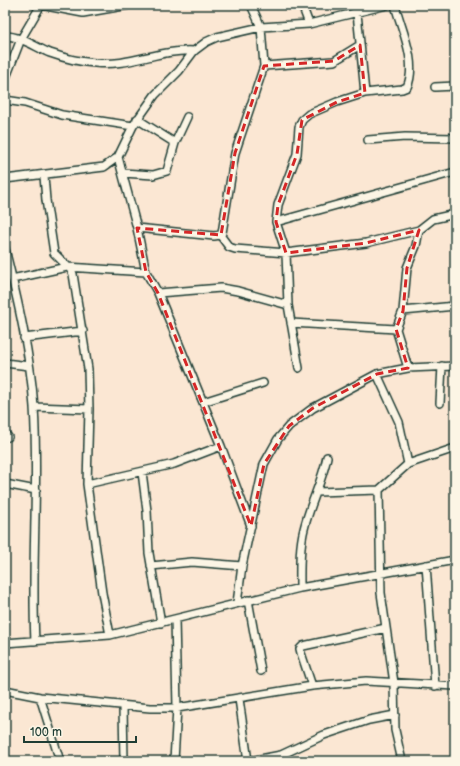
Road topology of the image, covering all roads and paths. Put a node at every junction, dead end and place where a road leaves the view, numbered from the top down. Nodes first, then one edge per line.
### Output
1 (41, 5) edge
2 (129, 5) edge
3 (251, 5) edge
4 (302, 5) edge
5 (354, 5) edge
6 (387, 5) edge
7 (395, 5) edge
8 (108, 7) edge
9 (357, 13) junction
10 (308, 24) junction
11 (261, 27) junction
12 (5, 36) edge
13 (21, 39) junction
14 (360, 45) junction
15 (194, 51) junction
16 (264, 66) junction
17 (5, 80) edge
18 (455, 86) edge
19 (435, 87) dead end
20 (365, 93) junction
21 (5, 100) edge
22 (187, 117) dead end
23 (137, 120) junction
24 (133, 126) junction
25 (455, 138) edge
26 (368, 140) dead end
27 (175, 143) junction
28 (118, 156) junction
29 (455, 172) edge
30 (123, 173) junction
31 (44, 176) junction
32 (5, 179) edge
33 (455, 214) edge
34 (276, 222) junction
35 (137, 228) junction
36 (419, 230) junction
37 (220, 235) junction
38 (5, 249) edge
39 (286, 253) junction
40 (67, 267) junction
41 (146, 272) junction
42 (12, 279) junction
43 (158, 293) junction
44 (288, 305) junction
45 (455, 306) edge
46 (403, 311) junction
47 (291, 323) junction
48 (396, 329) junction
49 (83, 331) junction
50 (24, 338) junction
51 (5, 363) edge
52 (29, 366) junction
53 (442, 366) junction
54 (455, 366) edge
55 (299, 368) dead end
56 (408, 368) junction
57 (377, 374) junction
58 (263, 383) dead end
59 (203, 402) junction
60 (440, 403) dead end
61 (34, 407) junction
62 (89, 409) junction
63 (221, 446) junction
64 (455, 448) edge
65 (327, 457) dead end
66 (408, 464) junction
67 (142, 472) junction
68 (5, 484) edge
69 (87, 484) junction
70 (36, 490) junction
71 (379, 490) junction
72 (317, 492) junction
73 (250, 526) junction
74 (455, 560) edge
75 (426, 565) junction
76 (151, 566) junction
77 (242, 566) junction
78 (380, 573) junction
79 (300, 588) junction
80 (248, 600) junction
81 (237, 603) junction
82 (175, 619) junction
83 (161, 623) junction
84 (386, 628) junction
85 (110, 635) junction
86 (35, 641) junction
87 (5, 643) edge
88 (260, 671) dead end
89 (394, 683) junction
90 (312, 686) junction
91 (435, 686) junction
92 (455, 686) edge
93 (5, 690) edge
94 (40, 697) junction
95 (239, 699) junction
96 (123, 707) junction
97 (177, 708) junction
98 (395, 715) junction
99 (60, 761) edge
100 (124, 761) edge
101 (174, 761) edge
102 (248, 761) edge
103 (402, 761) edge

1 - 8 street
1 - 13 street
2 - 8 street
3 - 11 street
4 - 10 street
5 - 9 street
6 - 9 street
7 - 20 street
9 - 10 street
9 - 14 street
10 - 11 street
11 - 15 street
11 - 16 street
12 - 13 street
13 - 15 street
13 - 17 street
14 - 16 street
14 - 20 street
15 - 23 street
16 - 37 street
18 - 19 street
20 - 34 street
21 - 24 street
22 - 27 street
23 - 24 street
23 - 27 street
24 - 28 street
25 - 26 street
27 - 30 street
28 - 30 street
28 - 31 street
29 - 34 street
30 - 35 street
31 - 32 street
31 - 40 street
33 - 36 street
34 - 39 street
35 - 37 street
35 - 41 street
36 - 39 street
36 - 46 street
37 - 39 street
38 - 42 street
39 - 44 street
40 - 41 street
40 - 42 street
40 - 49 street
41 - 43 street
42 - 50 street
43 - 44 street
43 - 59 street
44 - 47 street
45 - 46 street
46 - 48 street
47 - 48 street
47 - 55 street
48 - 56 street
49 - 50 street
49 - 62 street
50 - 52 street
51 - 52 street
52 - 61 street
53 - 54 street
53 - 56 street
53 - 60 street
56 - 57 street
57 - 66 street
57 - 73 street
58 - 59 street
59 - 63 street
61 - 62 street
61 - 70 street
62 - 69 street
63 - 67 street
63 - 73 street
64 - 66 street
65 - 72 street
66 - 71 street
67 - 69 street
67 - 76 street
68 - 70 street
69 - 85 street
70 - 86 street
71 - 72 street
71 - 78 street
72 - 79 street
73 - 77 street
74 - 75 street
75 - 78 street
75 - 91 street
76 - 77 street
76 - 83 street
77 - 81 street
78 - 79 street
78 - 84 street
79 - 80 street
80 - 81 street
80 - 88 street
81 - 82 street
82 - 83 street
82 - 97 street
83 - 85 street
84 - 89 street
84 - 90 street
85 - 86 street
86 - 87 street
89 - 90 street
89 - 91 street
89 - 98 street
90 - 95 street
91 - 92 street
93 - 94 street
94 - 96 street
94 - 99 street
95 - 97 street
95 - 102 street
96 - 97 street
96 - 100 street
97 - 101 street
98 - 102 street
98 - 103 street

